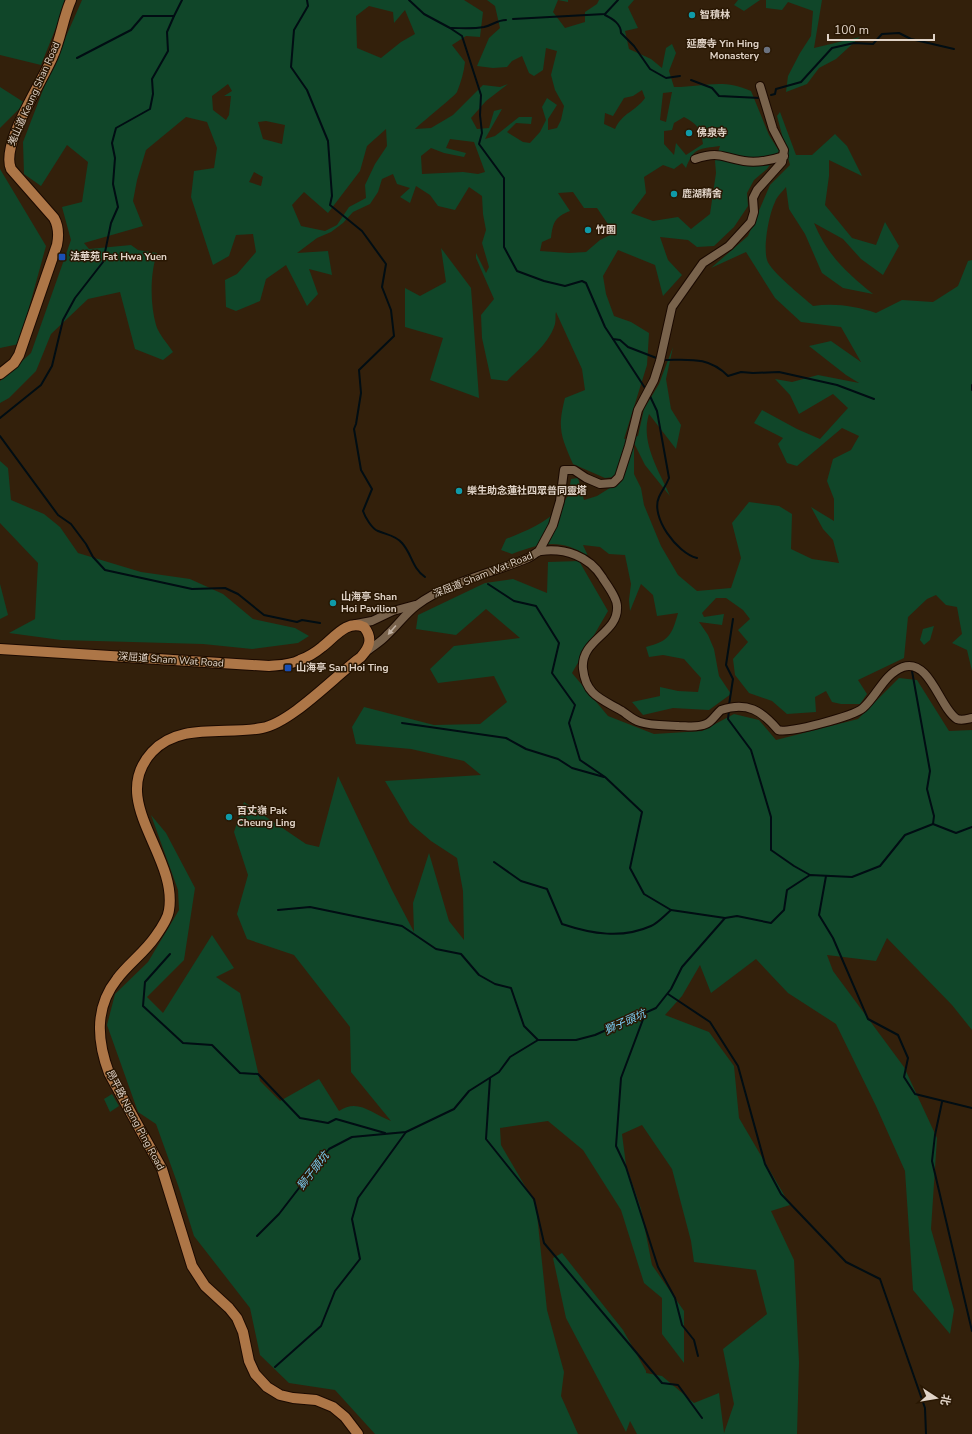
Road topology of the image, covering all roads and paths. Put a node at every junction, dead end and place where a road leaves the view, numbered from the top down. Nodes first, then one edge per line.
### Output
1 (71, 0) edge
2 (760, 86) dead end
3 (784, 156) junction
4 (695, 159) dead end
5 (0, 374) edge
6 (539, 551) junction
7 (417, 604) junction
8 (355, 624) junction
9 (0, 649) edge
10 (364, 654) junction
11 (972, 718) edge
12 (358, 1434) edge

1 - 5 main road, 羗山道 Keung Shan Road
2 - 3 street
3 - 4 street
3 - 6 street
6 - 7 street, 深屈道 Sham Wat Road
6 - 11 street, 深屈道 Sham Wat Road
7 - 8 street, 深屈道 Sham Wat Road
7 -> 10 street, 深屈道 Sham Wat Road
8 - 9 main road, 深屈道 Sham Wat Road
8 - 10 main road
10 - 12 main road, 昂平路 Ngong Ping Road

